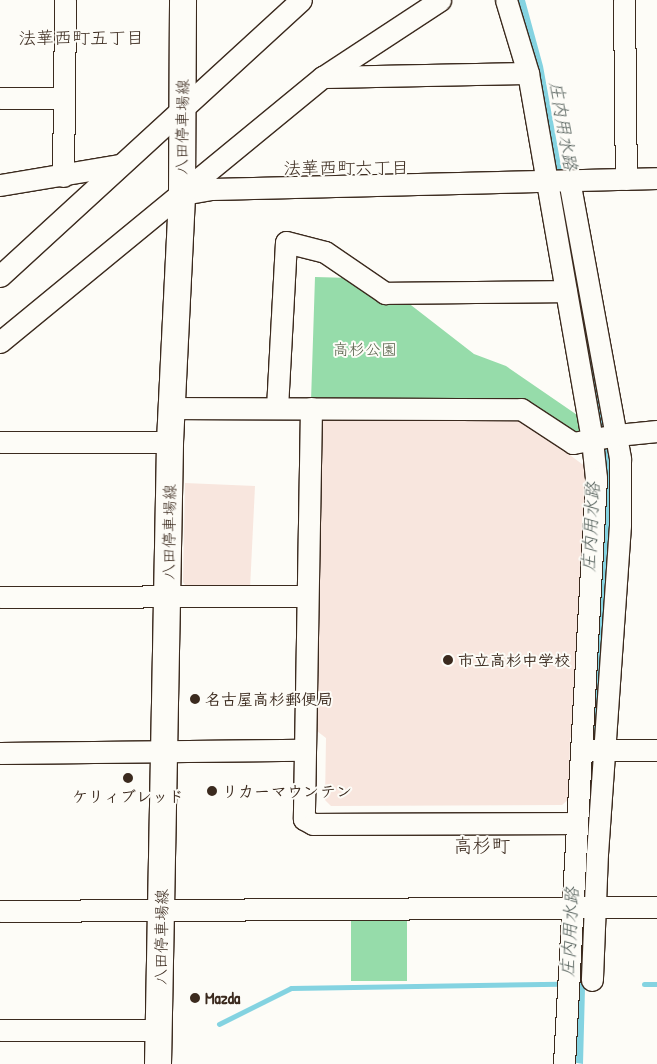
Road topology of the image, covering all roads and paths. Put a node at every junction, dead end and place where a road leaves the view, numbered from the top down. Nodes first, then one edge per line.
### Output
1 (65, 0) edge
2 (183, 0) edge
3 (301, 0) edge
4 (440, 0) edge
5 (506, 0) edge
6 (624, 0) edge
7 (528, 73) junction
8 (323, 77) junction
9 (0, 98) edge
10 (64, 98) junction
11 (183, 110) junction
12 (120, 165) junction
13 (64, 176) junction
14 (657, 178) edge
15 (626, 179) junction
16 (558, 180) junction
17 (0, 185) edge
18 (182, 195) junction
19 (0, 276) edge
20 (566, 291) junction
21 (0, 342) edge
22 (172, 408) junction
23 (277, 408) junction
24 (310, 408) junction
25 (657, 431) edge
26 (604, 437) junction
27 (0, 442) edge
28 (170, 442) junction
29 (169, 596) junction
30 (307, 596) junction
31 (0, 597) edge
32 (305, 750) junction
33 (594, 750) junction
34 (657, 750) edge
35 (165, 751) junction
36 (0, 753) edge
37 (577, 823) junction
38 (657, 906) edge
39 (584, 907) junction
40 (161, 909) junction
41 (0, 911) edge
42 (592, 980) dead end
43 (0, 1030) edge
44 (159, 1030) junction
45 (158, 1064) edge
46 (564, 1064) edge

1 - 10 street
2 - 11 main road, 八田停車場線
3 - 11 street
4 - 8 street
5 - 7 street
6 - 15 street
7 - 8 street
7 - 16 street
8 - 18 street
9 - 10 street
10 - 13 street
11 - 12 street
11 - 18 main road, 八田停車場線
12 - 13 street
12 - 19 street
13 - 17 street
14 - 15 street
15 - 16 street
16 - 18 street
16 - 20 street
16 - 26 street
18 - 21 street
18 - 22 main road, 八田停車場線
20 - 23 street
20 - 26 street
22 - 23 street
22 - 28 main road, 八田停車場線
23 - 24 street
24 - 26 street
24 - 30 street
25 - 26 street
26 - 33 street
27 - 28 street
28 - 29 main road, 八田停車場線
29 - 30 street
29 - 31 street
29 - 35 main road, 八田停車場線
30 - 32 street
32 - 35 street
32 - 37 street
33 - 34 street
33 - 37 street
33 - 39 street
35 - 36 street
35 - 40 main road, 八田停車場線
37 - 39 street
38 - 39 street
39 - 40 street
39 - 42 street
39 - 46 street
40 - 41 street
40 - 44 main road, 八田停車場線
43 - 44 street
44 - 45 main road, 八田停車場線

